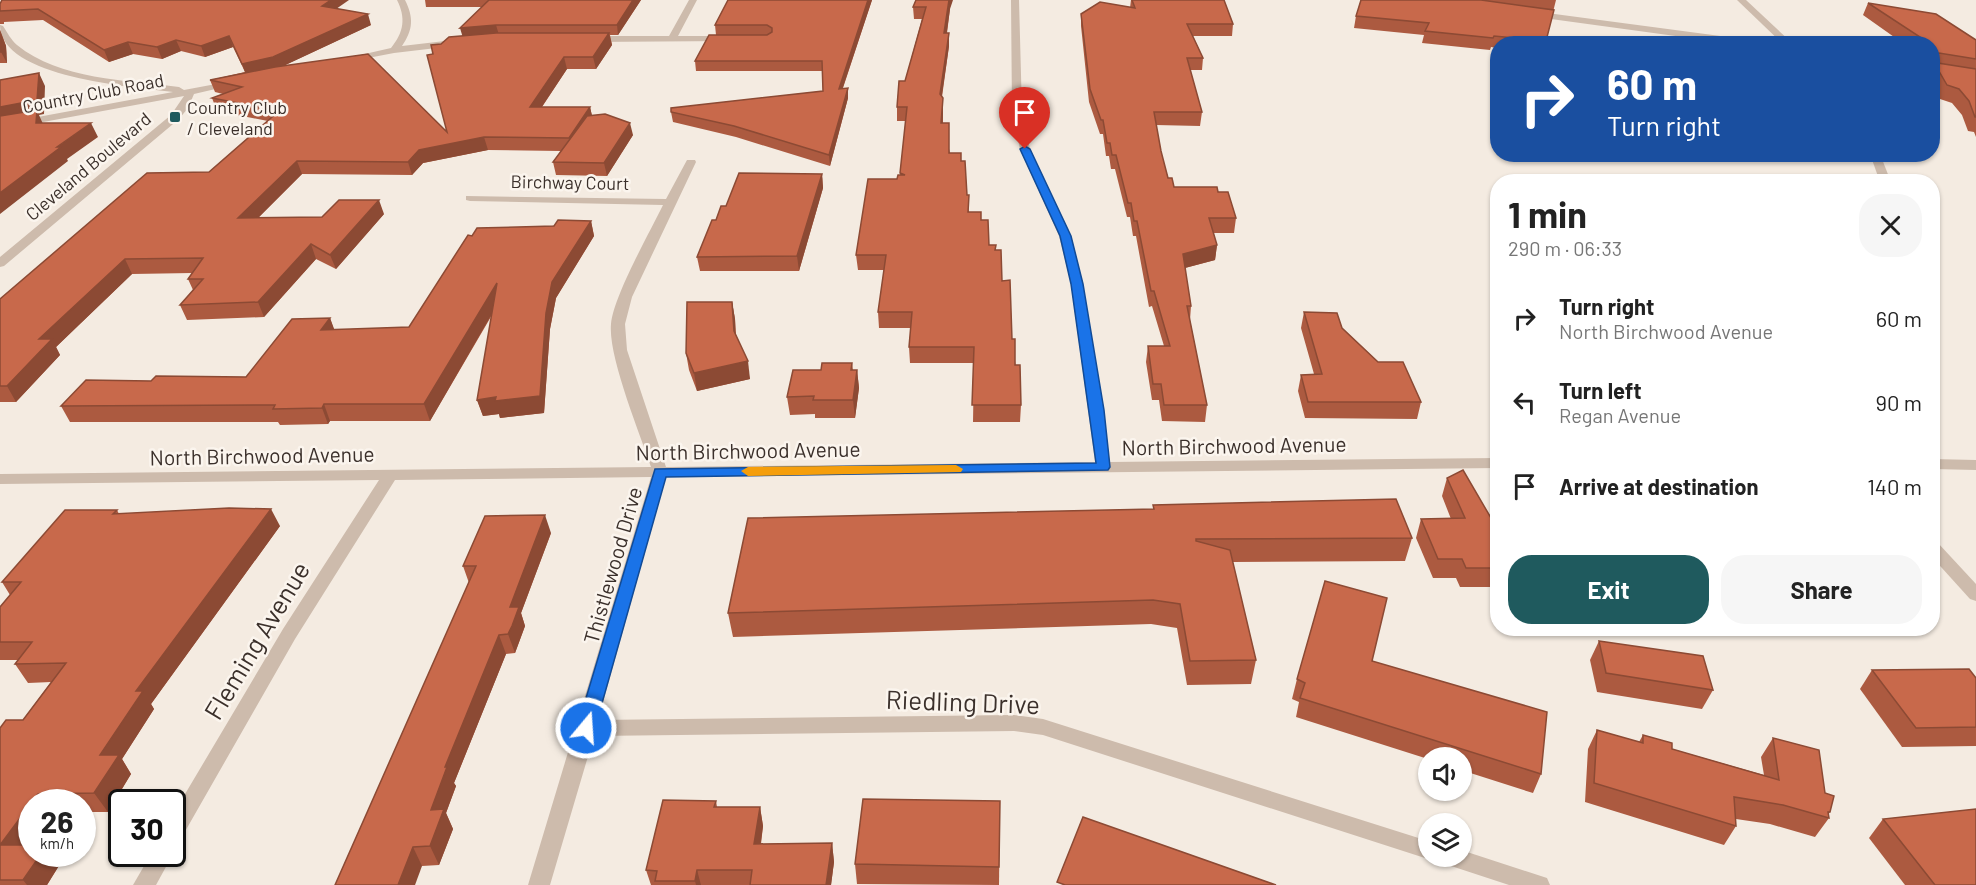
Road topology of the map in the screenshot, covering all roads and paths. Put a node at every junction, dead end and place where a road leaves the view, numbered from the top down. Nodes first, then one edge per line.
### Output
1 (401, 0) edge
2 (693, 0) edge
3 (1015, 0) edge
4 (1741, 0) edge
5 (1519, 12) edge
6 (0, 27) edge
7 (1762, 33) edge
8 (1702, 36) edge
9 (580, 39) edge
10 (672, 39) junction
11 (736, 40) edge
12 (472, 41) edge
13 (394, 50) junction
14 (335, 63) edge
15 (246, 81) edge
16 (191, 91) junction
17 (0, 127) edge
18 (691, 162) dead end
19 (470, 198) dead end
20 (670, 202) junction
21 (0, 263) edge
22 (1490, 463) edge
23 (1940, 464) edge
24 (1976, 465) edge
25 (1103, 467) junction
26 (660, 472) junction
27 (390, 475) junction
28 (0, 479) edge
29 (1940, 556) edge
30 (1976, 595) edge
31 (586, 728) junction
32 (186, 812) edge
33 (1418, 847) edge
34 (1472, 863) edge
35 (154, 867) edge
36 (144, 885) edge
37 (539, 885) edge
38 (1539, 885) edge

1 - 13 street
2 - 10 street
3 - 25 street
4 - 7 street
5 - 8 street
6 - 16 street
9 - 10 street
10 - 11 street
12 - 13 street
13 - 14 street
15 - 16 street, Country Club Road
16 - 17 street, Country Club Road
16 - 21 street, Cleveland Boulevard
18 - 20 street, Thistlewood Drive
19 - 20 street, Birchway Court
20 - 26 street, Thistlewood Drive
22 - 25 street, North Birchwood Avenue
23 - 24 street
25 - 26 street, North Birchwood Avenue
26 - 27 street, North Birchwood Avenue
26 - 31 street, Thistlewood Drive
27 - 28 street, North Birchwood Avenue
27 - 32 street, Fleming Avenue
29 - 30 street
31 - 33 street, Riedling Drive
31 - 37 street, Thistlewood Drive
34 - 38 street
35 - 36 street

